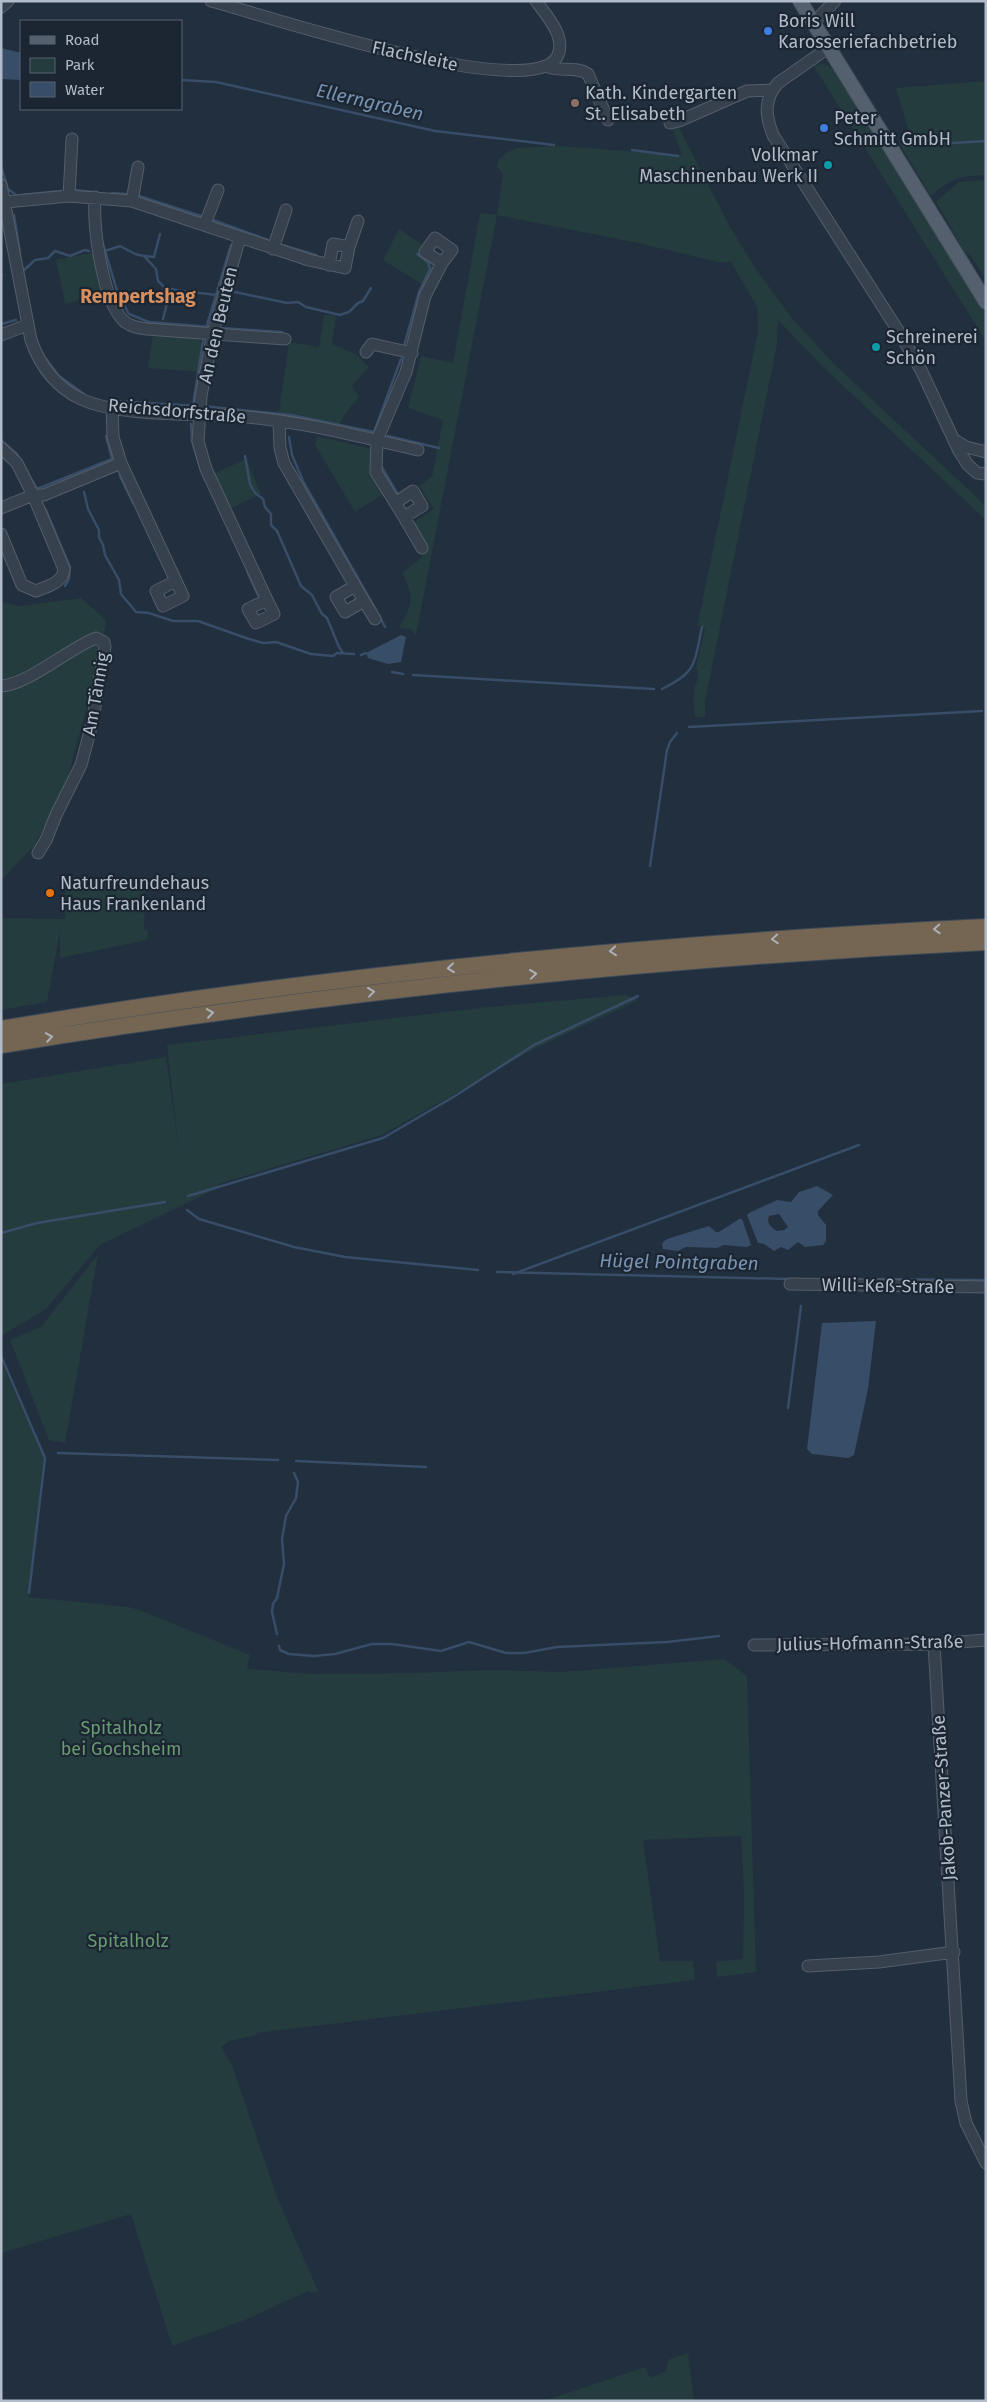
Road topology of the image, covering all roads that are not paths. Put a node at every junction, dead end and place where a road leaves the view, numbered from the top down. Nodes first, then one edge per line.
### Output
1 (8, 1) edge
2 (211, 1) edge
3 (536, 1) edge
4 (800, 1) edge
5 (836, 1) edge
6 (1, 7) edge
7 (813, 23) junction
8 (828, 48) junction
9 (548, 67) junction
10 (772, 90) junction
11 (608, 120) dead end
12 (670, 123) dead end
13 (72, 139) dead end
14 (138, 167) dead end
15 (1, 185) edge
16 (218, 190) dead end
17 (69, 196) junction
18 (95, 197) junction
19 (132, 201) junction
20 (6, 202) junction
21 (286, 210) dead end
22 (358, 221) dead end
23 (205, 224) junction
24 (240, 237) junction
25 (349, 247) junction
26 (273, 249) junction
27 (442, 264) dead end
28 (329, 265) junction
29 (986, 302) edge
30 (28, 325) junction
31 (212, 333) junction
32 (1, 335) edge
33 (285, 339) dead end
34 (366, 352) dead end
35 (412, 353) junction
36 (112, 408) junction
37 (200, 414) junction
38 (279, 420) junction
39 (953, 439) junction
40 (378, 440) junction
41 (1, 448) edge
42 (418, 450) dead end
43 (986, 452) edge
44 (121, 463) junction
45 (986, 474) edge
46 (33, 495) junction
47 (395, 503) junction
48 (1, 508) edge
49 (404, 517) junction
50 (1, 534) edge
51 (422, 548) dead end
52 (176, 582) dead end
53 (355, 586) junction
54 (267, 600) dead end
55 (364, 601) junction
56 (375, 619) dead end
57 (1, 686) edge
58 (38, 853) dead end
59 (986, 927) edge
60 (986, 942) edge
61 (1, 1029) edge
62 (1, 1044) edge
63 (790, 1284) dead end
64 (986, 1287) edge
65 (986, 1640) edge
66 (934, 1644) junction
67 (754, 1645) dead end
68 (954, 1952) junction
69 (808, 1966) dead end
70 (986, 2163) edge

1 - 6 street
2 - 9 street, Flachsleite
3 - 9 street
4 - 7 main road
5 - 7 street
7 - 8 main road
8 - 10 street
8 - 29 main road
9 - 11 street, Flachsleite
10 - 12 street
10 - 39 street
13 - 17 street
14 - 19 street
15 - 20 street, Reichsdorfstraße
16 - 23 street
17 - 18 street
17 - 20 street
18 - 19 street
18 - 31 street
19 - 23 street
20 - 30 street, Reichsdorfstraße
21 - 26 street
22 - 25 street
23 - 24 street
24 - 26 street
24 - 31 street, An den Beuten
25 - 28 street
25 - 28 street
26 - 28 street
27 - 35 street
30 - 32 street
30 - 36 street, Reichsdorfstraße
31 - 33 street
31 - 37 street, An den Beuten
34 - 35 street
35 - 40 street
36 - 37 street, Reichsdorfstraße
36 - 44 street
37 - 38 street, Reichsdorfstraße
37 - 54 street, An den Beuten
38 - 40 street, Reichsdorfstraße
38 - 53 street
39 - 43 street
39 - 45 street
40 - 42 street, Reichsdorfstraße
40 - 47 street
41 - 46 street
44 - 46 street
44 - 52 street
46 - 48 street
46 - 50 street
47 - 49 street
47 - 49 street
49 - 51 street
53 - 55 street
53 - 55 street
55 - 56 street
57 - 58 street, Am Tännig
59 -> 61 highway
62 -> 60 highway
63 - 64 street, Willi-Keß-Straße
65 - 66 street, Julius-Hofmann-Straße
66 - 67 street, Julius-Hofmann-Straße
66 - 68 street, Jakob-Panzer-Straße
68 - 69 street
68 - 70 street, Jakob-Panzer-Straße

